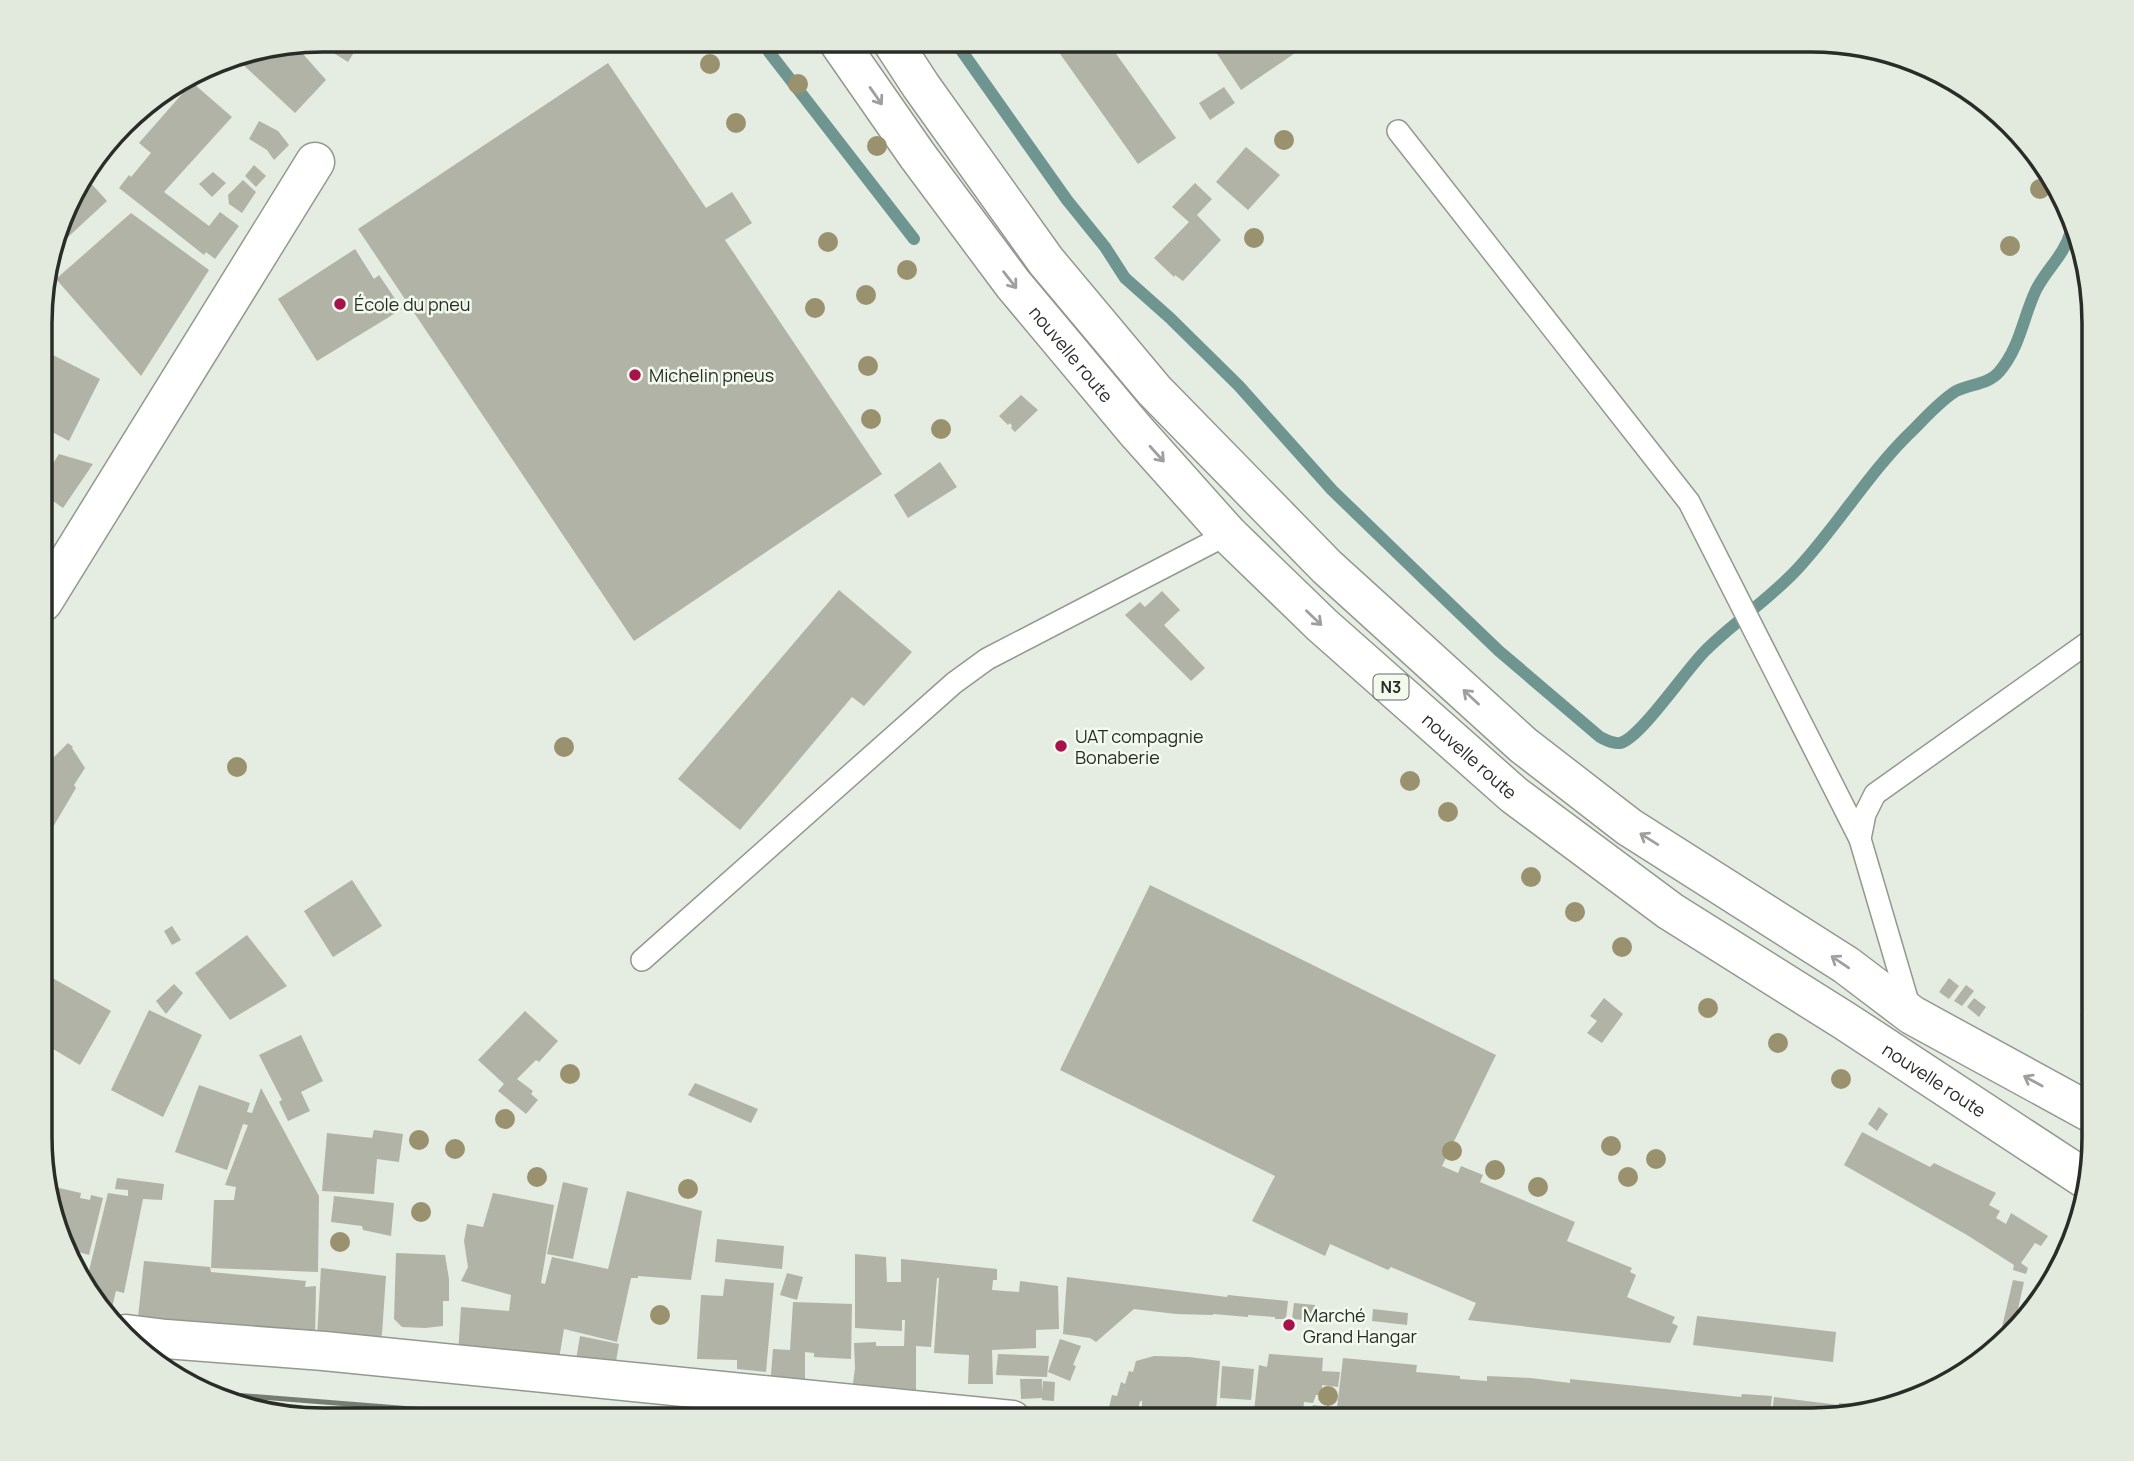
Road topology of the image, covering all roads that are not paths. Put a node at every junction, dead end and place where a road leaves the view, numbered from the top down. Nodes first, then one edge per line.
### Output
1 (845, 52) edge
2 (899, 52) edge
3 (1398, 131) dead end
4 (314, 162) dead end
5 (1228, 534) junction
6 (52, 587) edge
7 (2082, 647) edge
8 (1860, 839) junction
9 (642, 960) dead end
10 (1912, 1015) junction
11 (2082, 1108) edge
12 (2079, 1174) edge
13 (139, 1336) edge
14 (892, 1408) edge

1 -> 5 main road, nouvelle route / N3
10 -> 2 main road, N3
3 - 8 lane
4 - 6 main road
5 - 9 lane
5 -> 12 main road, nouvelle route / N3
7 - 8 lane
8 - 10 lane
11 -> 10 main road, N3
13 - 14 main road

